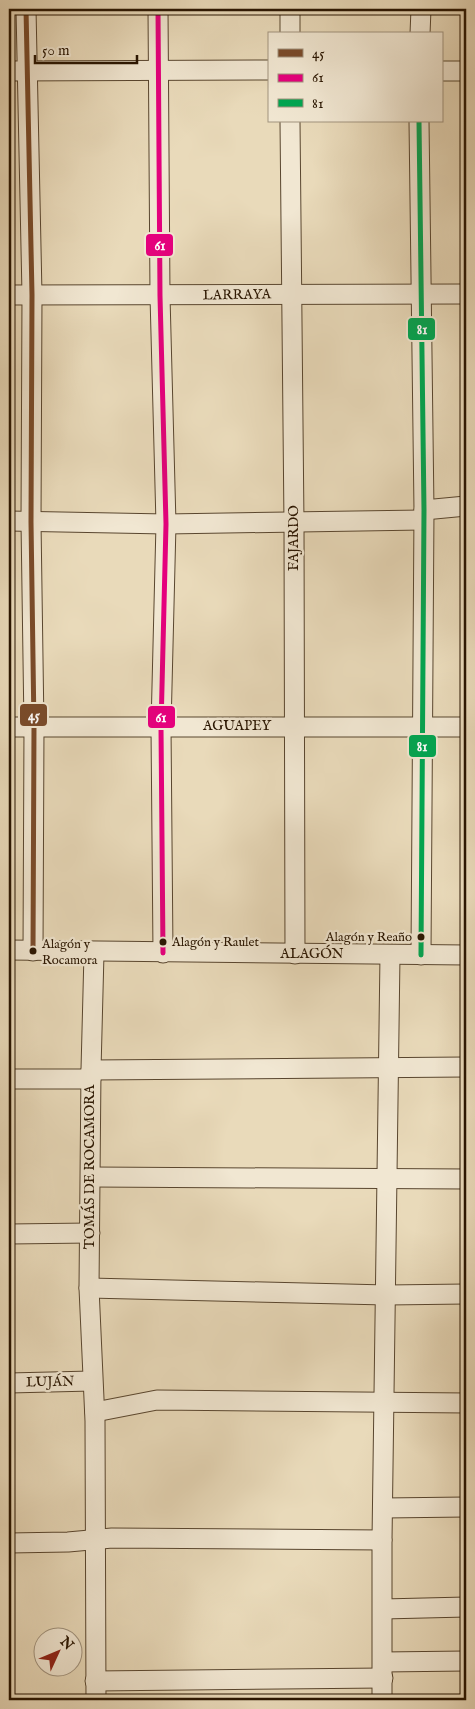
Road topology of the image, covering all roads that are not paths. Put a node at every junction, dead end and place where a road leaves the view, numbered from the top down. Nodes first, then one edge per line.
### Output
1 (26, 9) edge
2 (158, 9) edge
3 (290, 9) edge
4 (421, 9) edge
5 (290, 32) edge
6 (420, 32) edge
7 (158, 69) junction
8 (268, 70) edge
9 (9, 71) edge
10 (28, 71) junction
11 (442, 71) edge
12 (466, 71) edge
13 (290, 122) edge
14 (420, 122) edge
15 (466, 294) edge
16 (9, 295) edge
17 (32, 295) junction
18 (290, 295) junction
19 (420, 295) junction
20 (160, 296) junction
21 (466, 506) edge
22 (423, 515) junction
23 (9, 521) edge
24 (31, 522) junction
25 (166, 524) junction
26 (294, 524) junction
27 (294, 726) junction
28 (9, 727) edge
29 (34, 727) junction
30 (160, 727) junction
31 (422, 727) junction
32 (466, 728) edge
33 (9, 950) edge
34 (33, 951) junction
35 (94, 953) junction
36 (163, 953) junction
37 (295, 954) junction
38 (390, 955) junction
39 (421, 955) junction
40 (466, 955) edge
41 (388, 1067) junction
42 (466, 1067) edge
43 (91, 1075) junction
44 (9, 1079) edge
45 (92, 1177) junction
46 (389, 1179) junction
47 (466, 1179) edge
48 (90, 1233) junction
49 (9, 1234) edge
50 (89, 1288) junction
51 (466, 1294) edge
52 (387, 1295) junction
53 (92, 1381) junction
54 (9, 1383) edge
55 (384, 1402) junction
56 (466, 1403) edge
57 (95, 1412) junction
58 (466, 1507) edge
59 (384, 1508) junction
60 (96, 1539) junction
61 (382, 1540) junction
62 (9, 1543) edge
63 (466, 1607) edge
64 (383, 1609) junction
65 (466, 1661) edge
66 (383, 1670) junction
67 (96, 1681) junction
68 (96, 1700) edge
69 (382, 1700) edge

1 - 10 street
2 - 7 street
3 - 5 street
4 - 6 street
7 - 8 street
7 - 10 street
7 - 20 street
9 - 10 street
10 - 17 street
11 - 12 street
13 - 18 street, FAJARDO
14 - 19 street
15 - 19 street, LARRAYA
16 - 17 street, LARRAYA
17 - 20 street, LARRAYA
17 - 24 street
18 - 19 street, LARRAYA
18 - 20 street, LARRAYA
18 - 26 street, FAJARDO
19 - 22 street
20 - 25 street
21 - 22 street
22 - 26 street
22 - 31 street
23 - 24 street
24 - 25 street
24 - 29 street
25 - 26 street
25 - 30 street
26 - 27 street, FAJARDO
27 - 30 street, AGUAPEY
27 - 31 street, AGUAPEY
27 - 37 street, FAJARDO
28 - 29 street, AGUAPEY
29 - 30 street, AGUAPEY
29 - 34 street
30 - 36 street
31 - 32 street, AGUAPEY
31 - 39 street
33 - 34 street, ALAGÓN
34 - 35 street, ALAGÓN
35 - 36 street, ALAGÓN
35 - 43 street, TOMÁS DE ROCAMORA
36 - 37 street, ALAGÓN
37 - 38 street, ALAGÓN
38 - 39 street, ALAGÓN
38 - 41 street
39 - 40 street, ALAGÓN
41 - 42 street
41 - 43 street
41 - 46 street
43 - 44 street
43 - 45 street, TOMÁS DE ROCAMORA
45 - 46 street
45 - 48 street, TOMÁS DE ROCAMORA
46 - 47 street
46 - 52 street
48 - 49 street
48 - 50 street, TOMÁS DE ROCAMORA
50 - 52 street
50 - 53 street, TOMÁS DE ROCAMORA
51 - 52 street
52 - 55 street
53 - 54 street, LUJÁN
53 - 57 street, TOMÁS DE ROCAMORA
55 - 56 street
55 - 57 street
55 - 59 street
57 - 60 street, TOMÁS DE ROCAMORA
58 - 59 street
59 - 61 street
60 - 61 street
60 - 62 street
60 - 67 street, TOMÁS DE ROCAMORA
61 - 64 street
63 - 64 street
64 - 66 street
65 - 66 street
66 - 67 street
66 - 69 street
67 - 68 street, TOMÁS DE ROCAMORA

